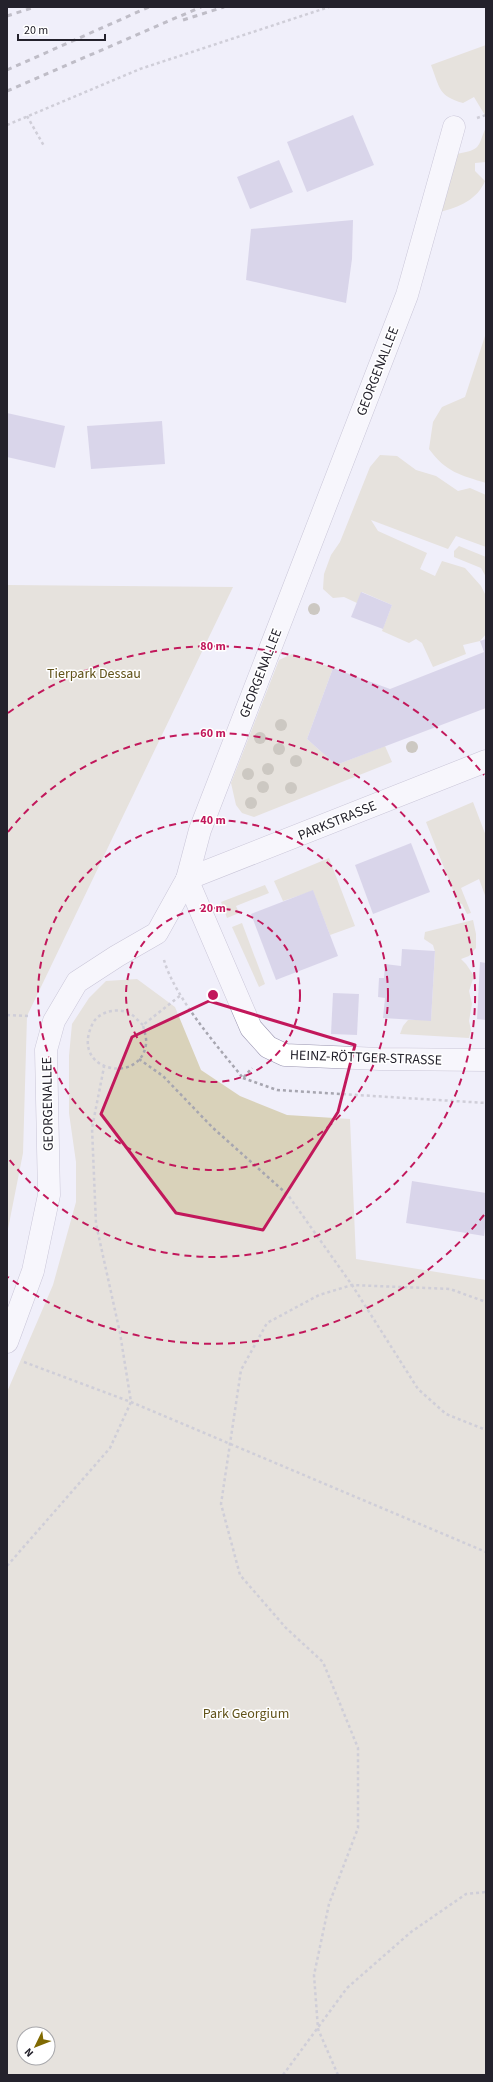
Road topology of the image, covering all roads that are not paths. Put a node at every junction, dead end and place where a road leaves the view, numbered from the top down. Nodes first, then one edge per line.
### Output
1 (454, 127) dead end
2 (486, 761) edge
3 (187, 879) junction
4 (486, 1060) edge
5 (7, 1342) edge

1 - 3 street, GEORGENALLEE
2 - 3 street, PARKSTRASSE
3 - 4 street, HEINZ-RÖTTGER-STRASSE
3 - 5 street, GEORGENALLEE

